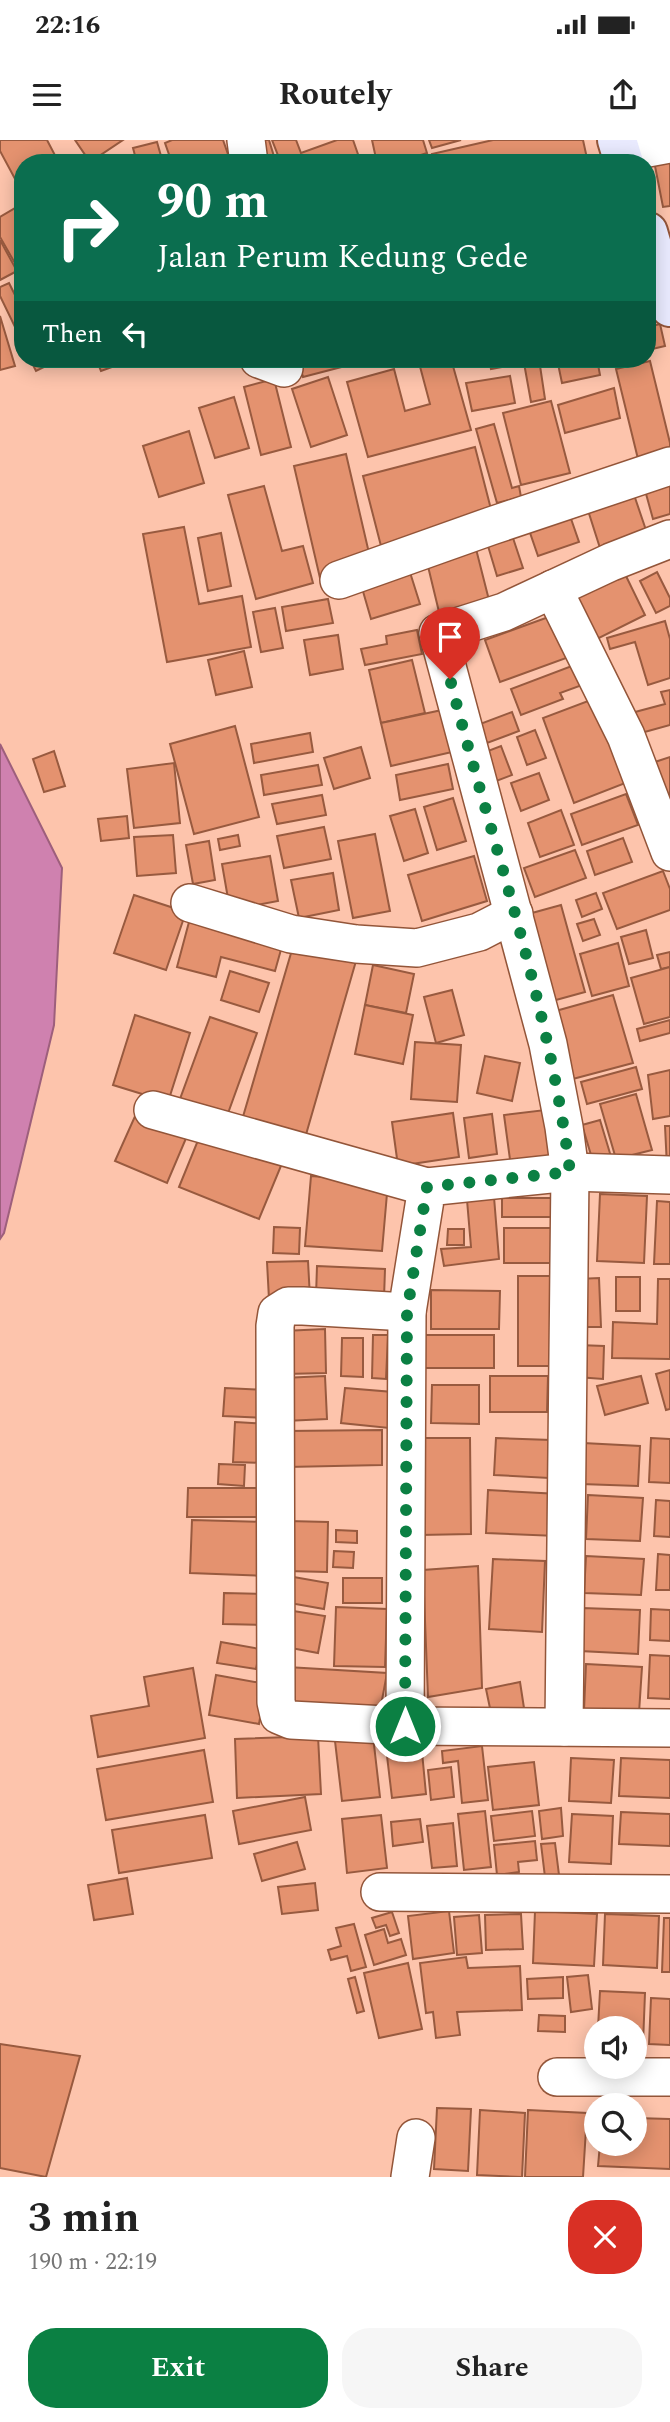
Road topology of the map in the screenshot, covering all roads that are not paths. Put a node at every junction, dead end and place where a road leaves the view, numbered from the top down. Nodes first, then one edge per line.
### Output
1 (670, 144) edge
2 (621, 152) edge
3 (656, 257) edge
4 (669, 298) edge
5 (670, 466) edge
6 (670, 539) edge
7 (339, 580) dead end
8 (553, 589) junction
9 (670, 852) edge
10 (190, 903) dead end
11 (514, 914) junction
12 (153, 1110) dead end
13 (570, 1172) junction
14 (670, 1175) edge
15 (427, 1187) junction
16 (407, 1312) junction
17 (405, 1726) junction
18 (564, 1727) junction
19 (670, 1728) edge
20 (380, 1892) dead end
21 (670, 1894) edge
22 (557, 2077) dead end
23 (670, 2077) edge
24 (415, 2138) dead end
25 (410, 2177) edge

1 - 2 street
3 - 4 street
5 - 7 street
6 - 8 street
8 - 9 street
8 - 11 street
10 - 11 street
11 - 13 street
12 - 15 street
13 - 14 street
13 - 15 street
13 - 18 street
15 - 16 street
16 - 17 street
16 - 17 street
17 - 18 street
18 - 19 street
20 - 21 street
22 - 23 street
24 - 25 street

